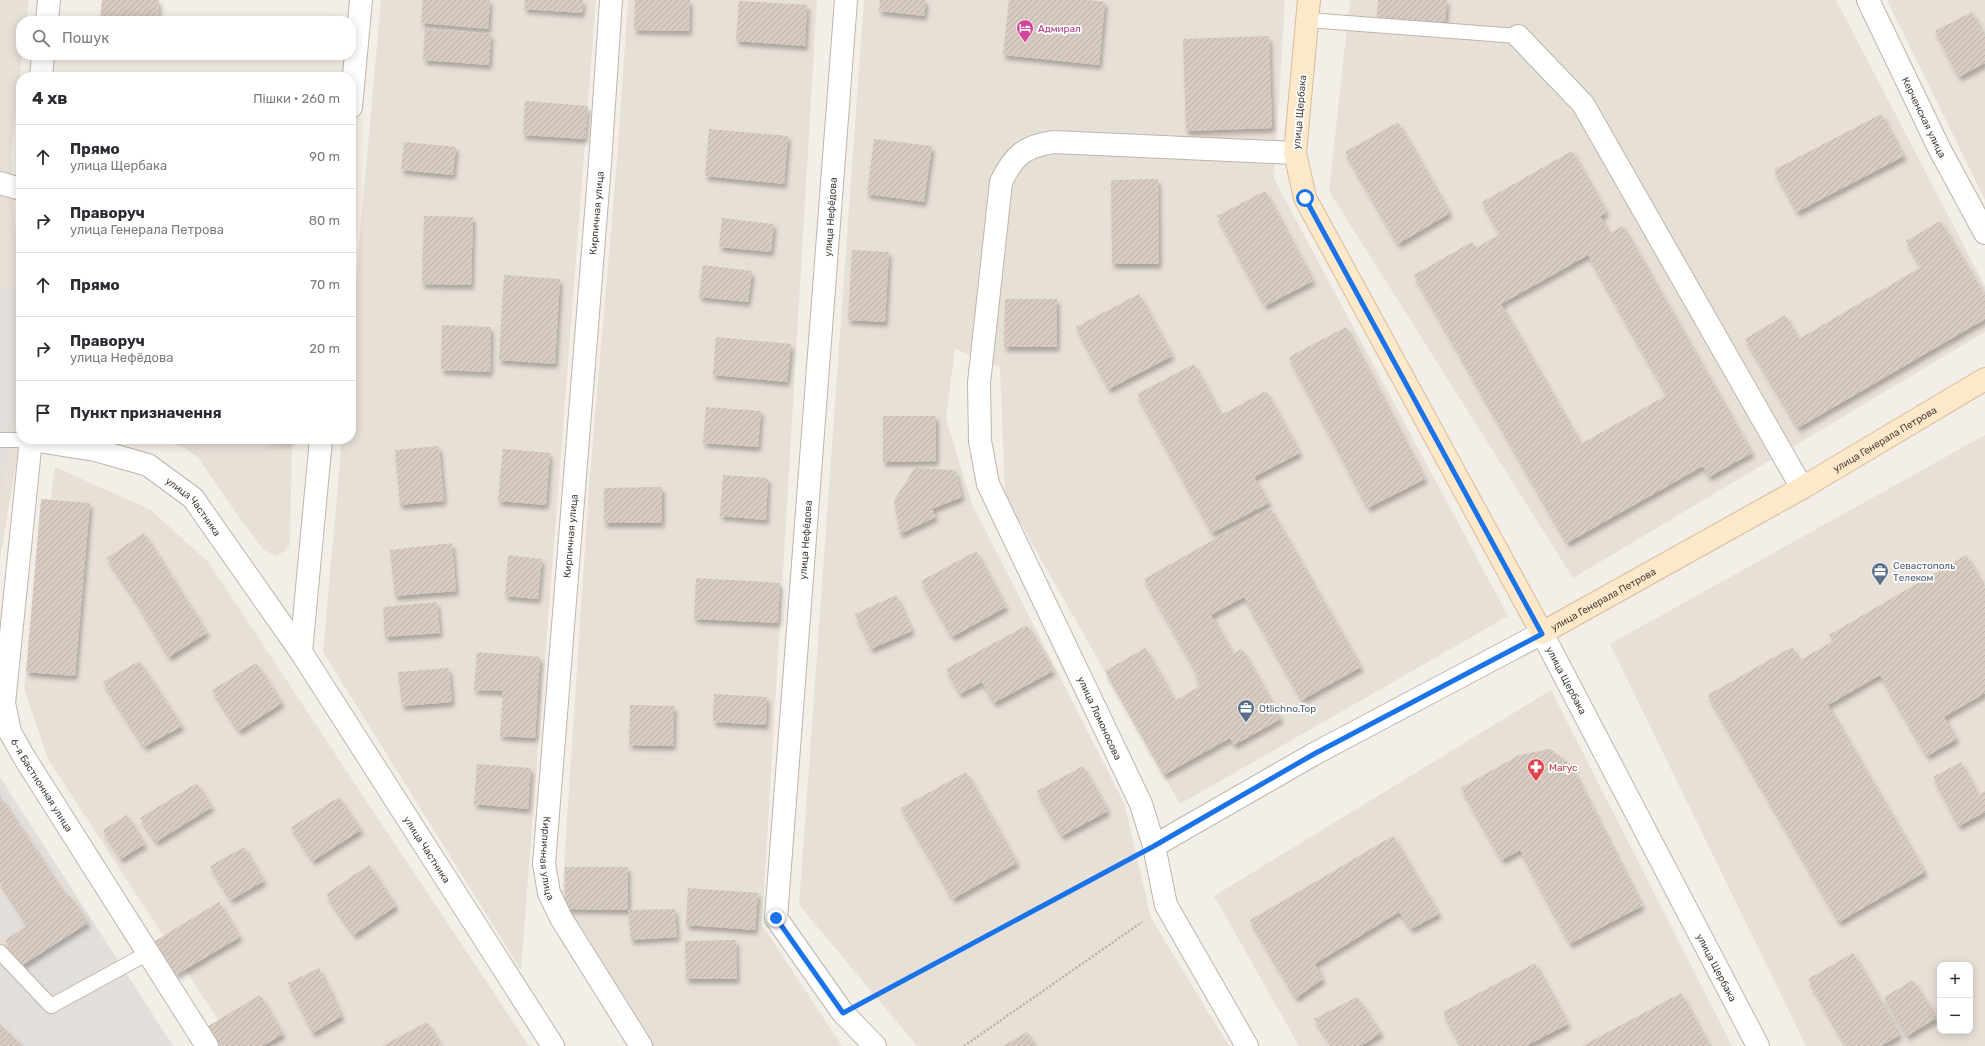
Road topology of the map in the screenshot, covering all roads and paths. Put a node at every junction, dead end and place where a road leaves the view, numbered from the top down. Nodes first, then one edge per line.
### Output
1 (49, 0) edge
2 (361, 0) edge
3 (611, 0) edge
4 (846, 0) edge
5 (1868, 0) edge
6 (1308, 10) edge
7 (47, 16) edge
8 (1518, 36) joint
9 (356, 54) edge
10 (43, 60) edge
11 (355, 60) edge
12 (41, 72) edge
13 (354, 72) edge
14 (1295, 153) junction
15 (0, 183) edge
16 (16, 188) edge
17 (1985, 233) edge
18 (1985, 379) edge
19 (16, 439) edge
20 (0, 440) edge
21 (30, 444) edge
22 (60, 444) edge
23 (321, 444) edge
24 (1802, 488) junction
25 (1542, 634) junction
26 (301, 652) junction
27 (1154, 846) junction
28 (1166, 905) junction
29 (0, 952) edge
30 (148, 953) junction
31 (843, 1013) junction
32 (207, 1046) edge
33 (553, 1046) edge
34 (641, 1046) edge
35 (875, 1046) edge
36 (964, 1046) edge
37 (1247, 1046) edge
38 (1758, 1046) edge

1 - 7 street
2 - 9 street
3 - 34 street, Кирпичная улица
4 - 31 street, улица Нефёдова
5 - 17 street, Керченская улица
6 - 8 lane
6 - 14 main road, улица Щербака
8 - 24 street
10 - 12 street
11 - 13 street
14 - 25 main road, улица Щербака
14 - 27 street, улица Ломоносова
15 - 16 street
18 - 24 main road, улица Генерала Петрова
19 - 20 lane
21 - 30 street, 6-я Бастионная улица
22 - 26 street, улица Частника
23 - 26 street
24 - 25 main road, улица Генерала Петрова
25 - 27 street, улица Генерала Петрова
25 - 38 street, улица Щербака
26 - 33 street, улица Частника
27 - 28 street, улица Ломоносова
27 - 31 path
28 - 36 path
28 - 37 street, улица Ломоносова
29 - 30 lane
30 - 32 street, 6-я Бастионная улица
31 - 35 street, улица Нефёдова

